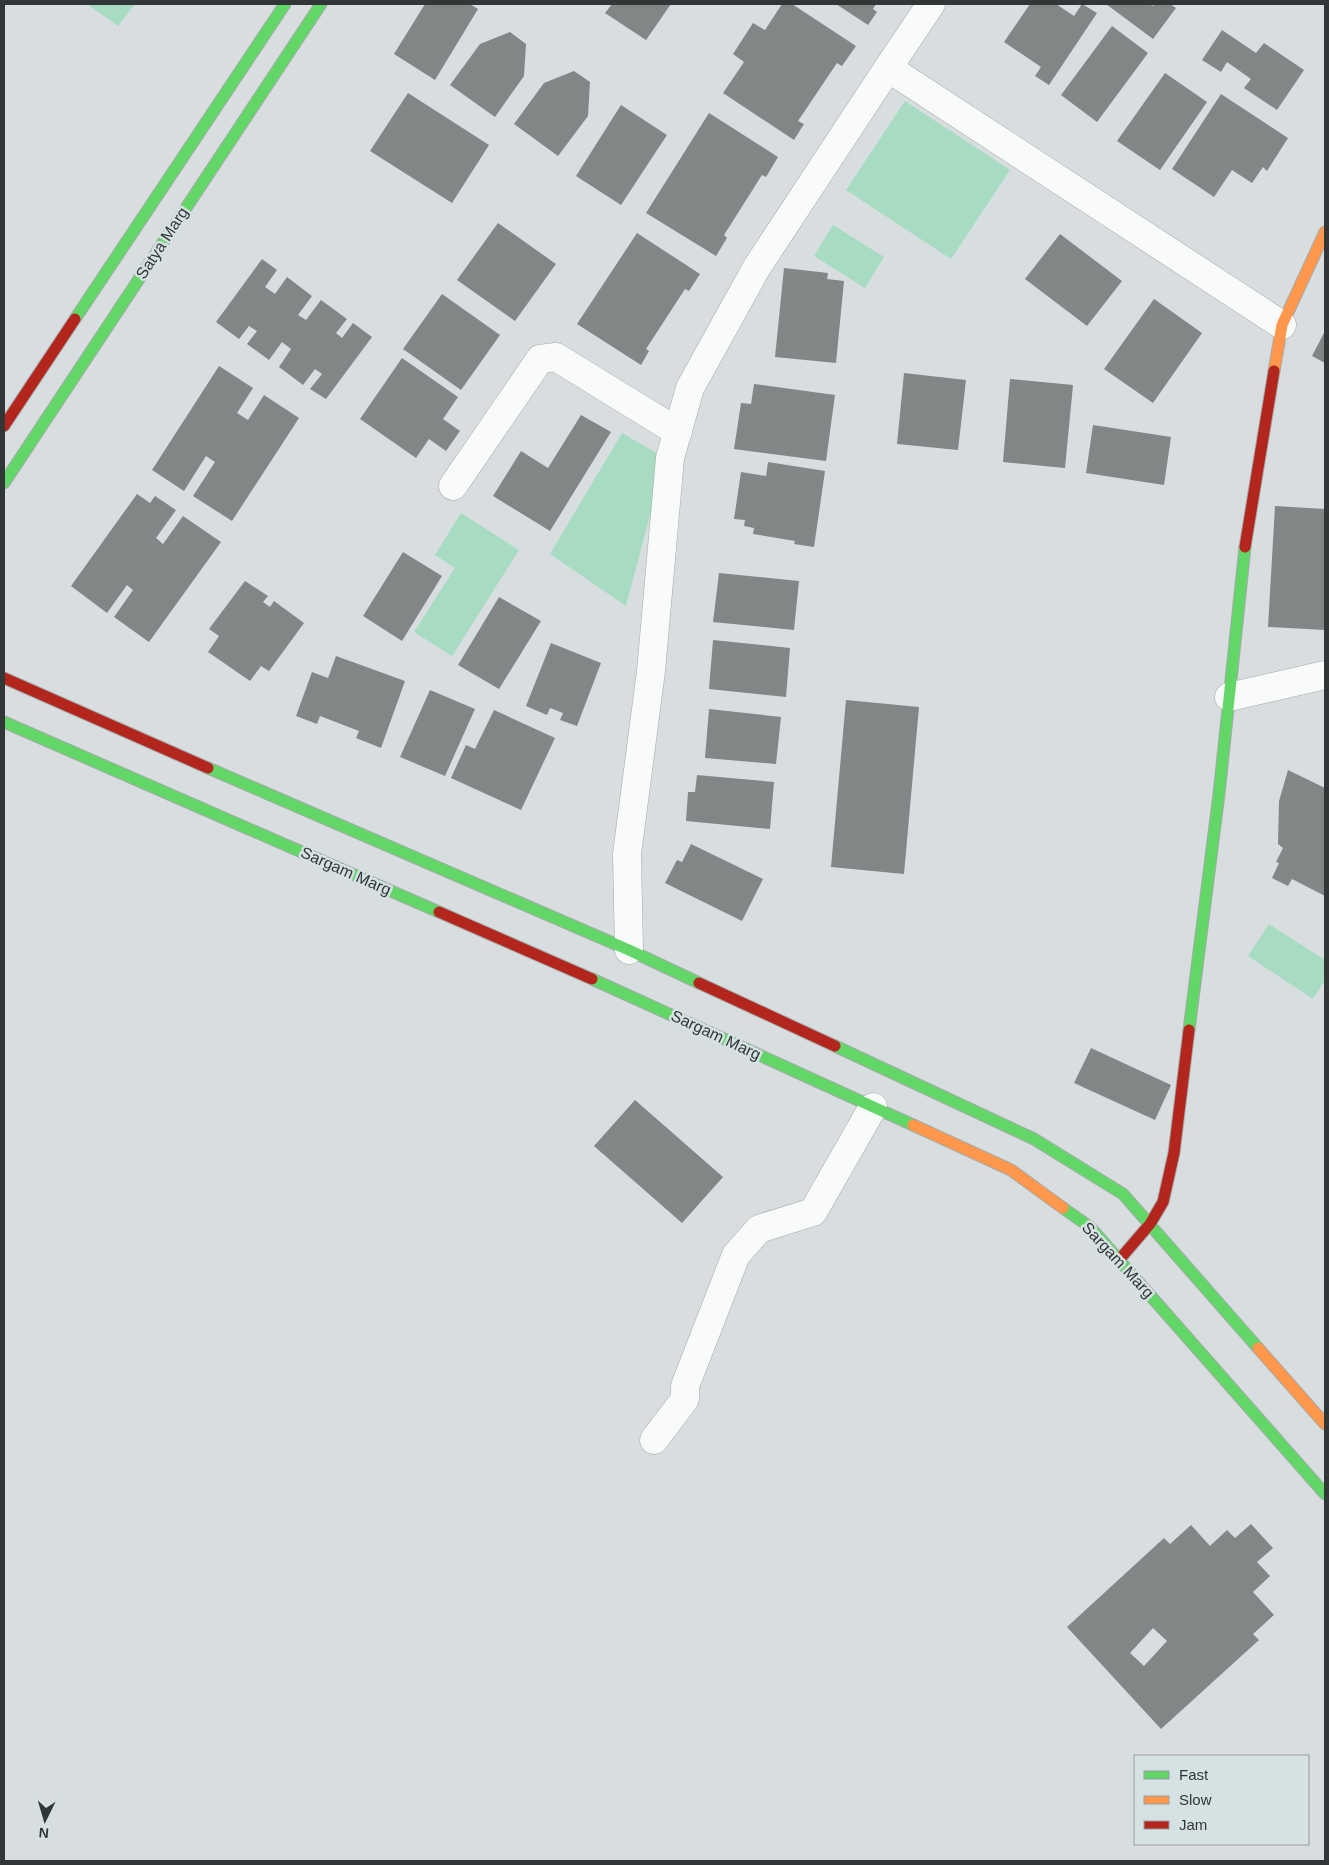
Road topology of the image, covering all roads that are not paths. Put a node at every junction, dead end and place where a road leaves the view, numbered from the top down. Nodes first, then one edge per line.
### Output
1 (285, 4) edge
2 (321, 4) edge
3 (931, 4) edge
4 (888, 68) junction
5 (1325, 232) edge
6 (1282, 325) junction
7 (4, 426) edge
8 (678, 432) junction
9 (4, 484) edge
10 (453, 486) dead end
11 (1325, 675) edge
12 (4, 678) edge
13 (1229, 697) junction
14 (4, 722) edge
15 (629, 950) junction
16 (873, 1107) junction
17 (1150, 1224) junction
18 (1119, 1260) junction
19 (1325, 1424) edge
20 (654, 1440) dead end
21 (1325, 1494) edge

1 - 7 main road, Satya Marg
2 - 9 main road, Satya Marg
3 - 4 street
4 - 6 street
4 - 8 street
5 - 6 main road
6 - 13 main road
8 - 10 street
8 - 15 street
11 - 13 street
12 - 15 main road
13 - 17 main road
14 - 16 main road, Sargam Marg
15 - 17 main road
16 - 18 main road, Sargam Marg
16 - 20 street
17 - 18 main road
17 - 19 main road
18 - 21 main road, Sargam Marg

